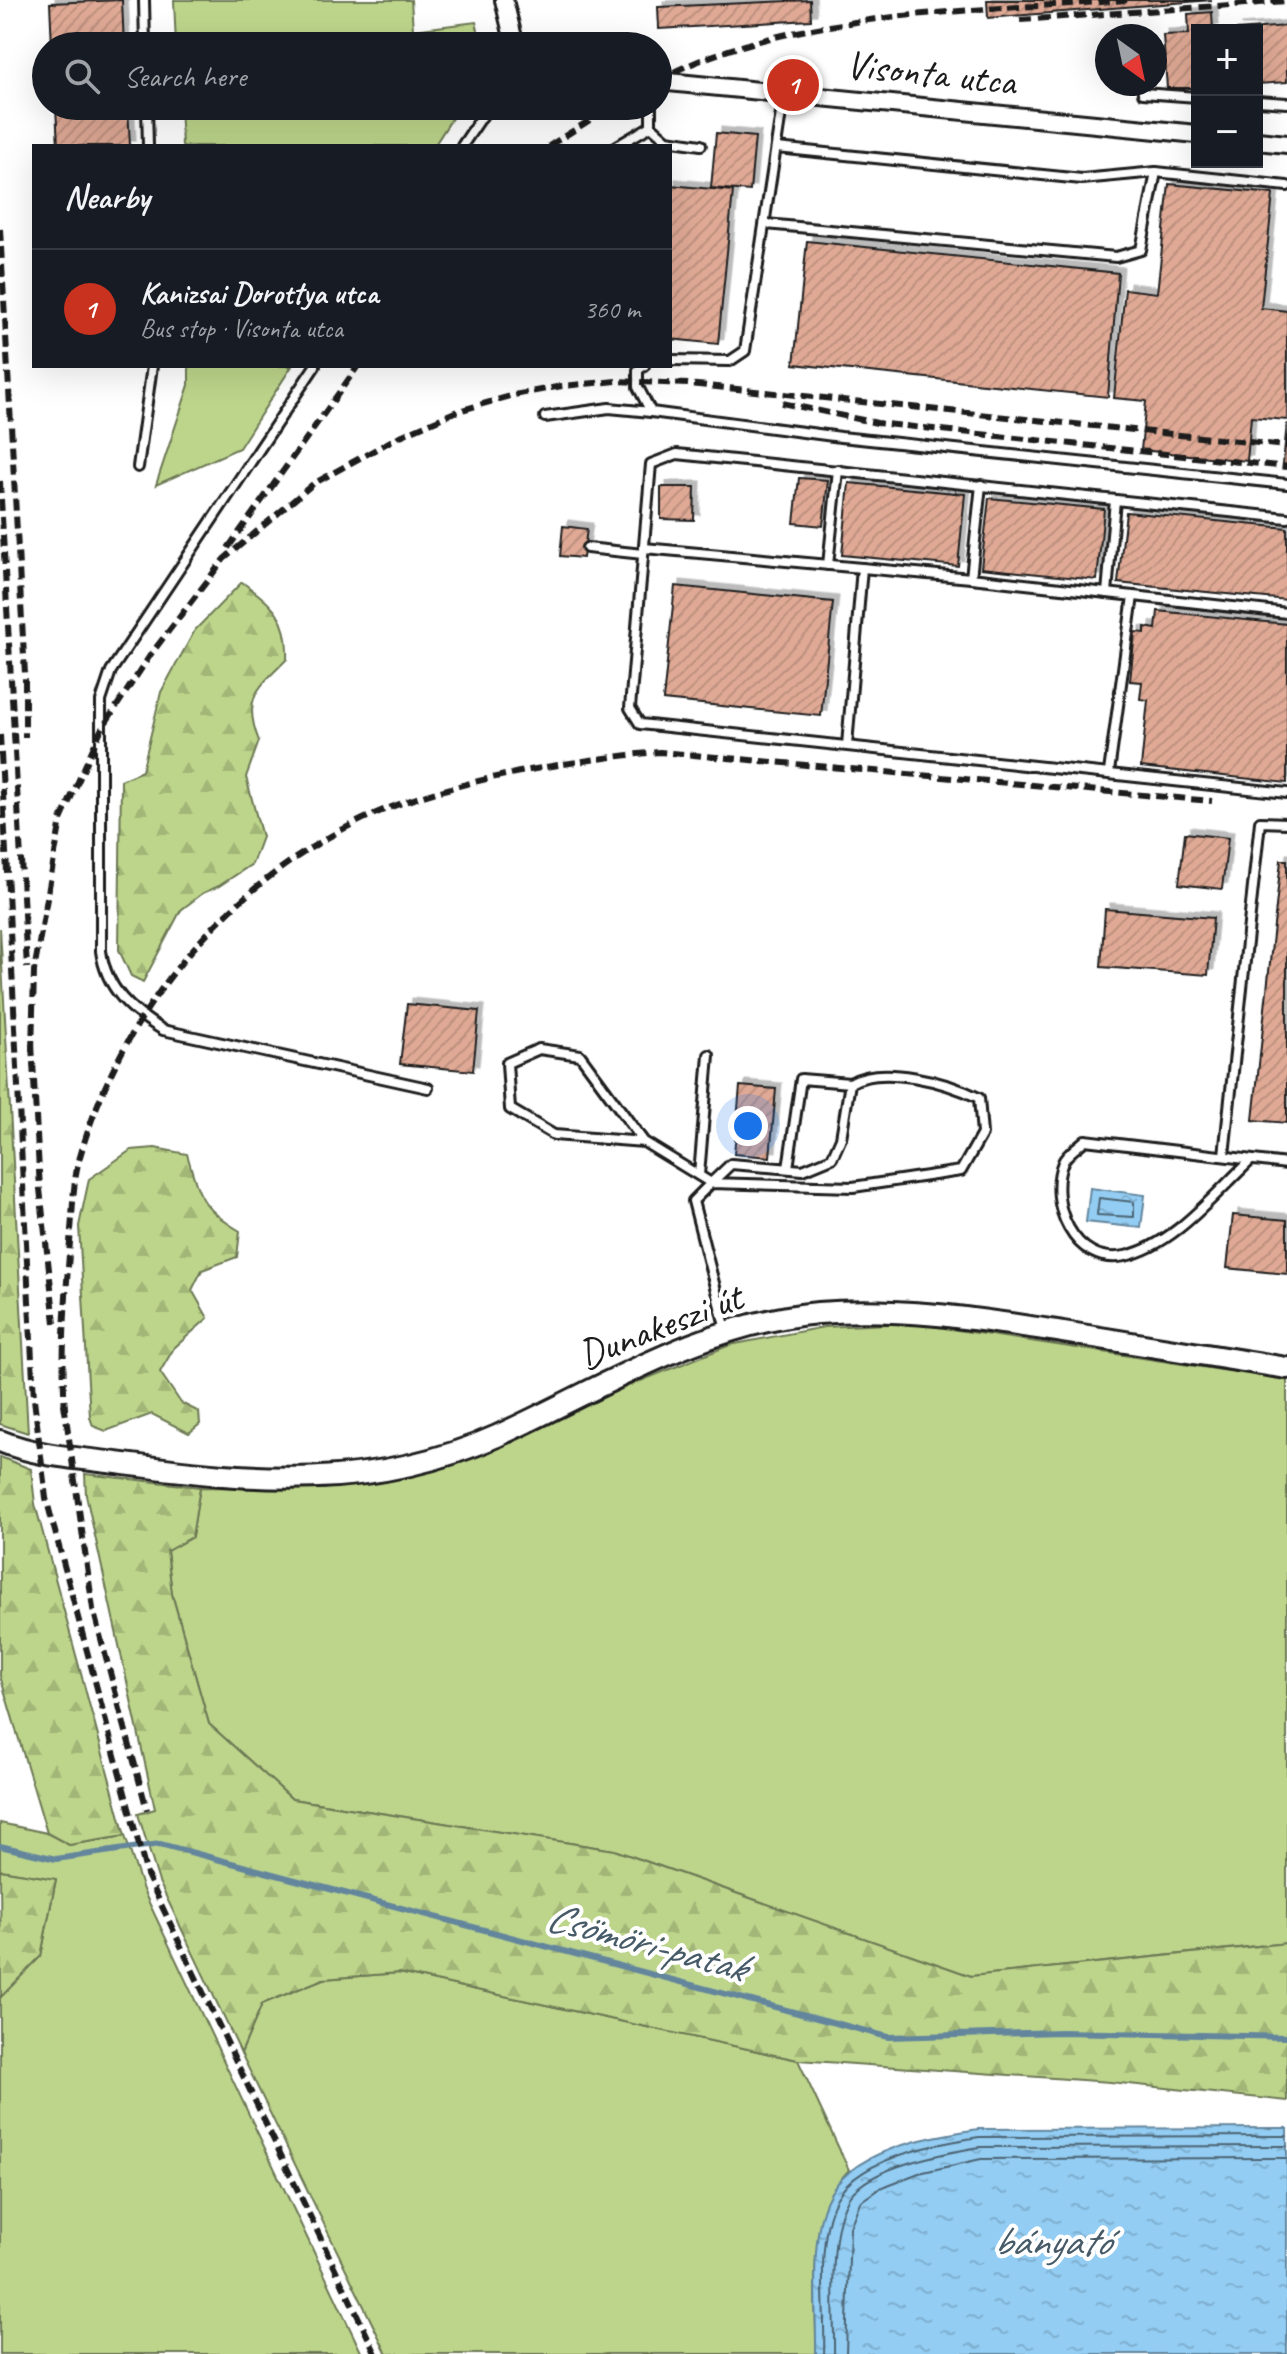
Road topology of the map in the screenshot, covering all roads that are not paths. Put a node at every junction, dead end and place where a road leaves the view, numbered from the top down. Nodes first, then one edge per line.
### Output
1 (144, 0) edge
2 (504, 0) edge
3 (145, 32) edge
4 (512, 32) edge
5 (672, 82) edge
6 (784, 92) junction
7 (1167, 95) edge
8 (1191, 97) edge
9 (1263, 101) edge
10 (1287, 103) edge
11 (147, 120) edge
12 (480, 120) edge
13 (651, 120) edge
14 (651, 126) junction
15 (1191, 133) edge
16 (1263, 142) edge
17 (148, 144) edge
18 (463, 144) edge
19 (620, 144) edge
20 (1287, 144) edge
21 (701, 145) dead end
22 (777, 148) junction
23 (1156, 172) junction
24 (1287, 186) edge
25 (766, 224) junction
26 (672, 360) edge
27 (152, 368) edge
28 (314, 368) edge
29 (639, 368) edge
30 (651, 412) junction
31 (545, 417) dead end
32 (138, 467) dead end
33 (838, 470) junction
34 (1287, 484) edge
35 (981, 485) junction
36 (1115, 500) junction
37 (1287, 518) edge
38 (587, 548) dead end
39 (644, 551) junction
40 (828, 565) junction
41 (862, 568) junction
42 (971, 578) junction
43 (1107, 593) junction
44 (1133, 596) junction
45 (1287, 613) edge
46 (847, 745) junction
47 (1109, 772) junction
48 (1287, 793) edge
49 (1287, 823) edge
50 (709, 1055) dead end
51 (850, 1083) junction
52 (428, 1088) dead end
53 (644, 1142) junction
54 (1224, 1155) junction
55 (1251, 1160) junction
56 (1287, 1164) edge
57 (788, 1168) junction
58 (699, 1175) junction
59 (711, 1183) junction
60 (727, 1331) junction
61 (1287, 1368) edge
62 (0, 1441) edge

1 - 3 lane
2 - 4 street
5 - 6 street, Visonta utca
6 - 15 street, Visonta utca
6 - 22 lane
7 - 8 lane
9 - 10 lane
11 - 17 lane
12 - 18 lane
13 - 14 lane
14 - 19 lane
14 - 21 lane
16 - 20 street
22 - 23 lane
22 - 25 lane
23 - 24 lane
23 - 25 lane
25 - 26 lane
27 - 32 lane
28 - 52 lane
29 - 30 lane
30 - 31 lane
30 - 34 lane
33 - 35 lane
33 - 39 lane
33 - 40 lane
35 - 36 lane
35 - 42 lane
36 - 37 lane
36 - 43 lane
38 - 39 lane
39 - 40 lane
39 - 46 lane
40 - 41 lane
41 - 42 lane
41 - 46 lane
42 - 43 lane
43 - 44 lane
44 - 45 lane
44 - 47 lane
46 - 47 lane
47 - 48 lane
49 - 54 lane
50 - 58 lane
51 - 57 lane
51 - 57 lane
51 - 59 lane
53 - 53 lane
53 - 58 lane
54 - 55 lane
54 - 55 lane
55 - 56 lane
57 - 59 lane
58 - 59 lane
59 - 60 lane
60 - 61 street, Dunakeszi út
60 - 62 street, Dunakeszi út

